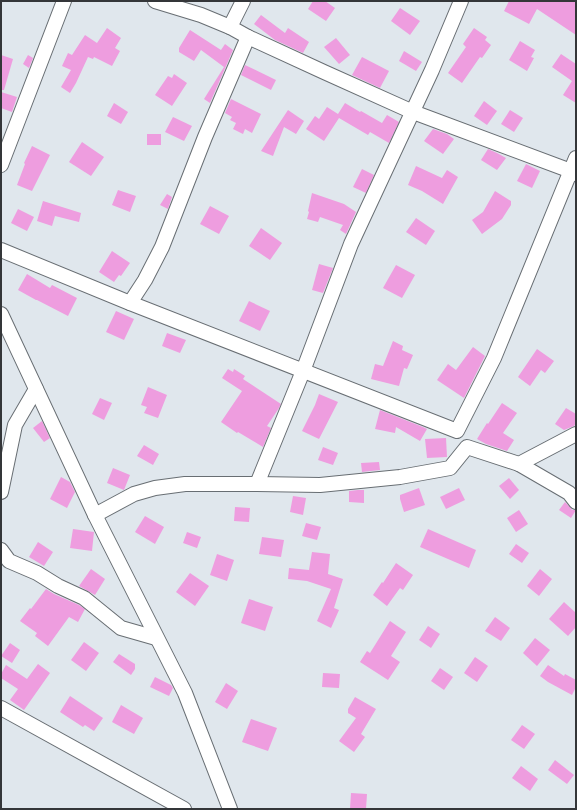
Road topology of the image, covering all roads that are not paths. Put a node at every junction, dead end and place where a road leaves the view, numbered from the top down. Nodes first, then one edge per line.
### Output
1 (64, 1) edge
2 (155, 1) edge
3 (243, 1) edge
4 (461, 1) edge
5 (230, 27) junction
6 (248, 37) junction
7 (413, 112) junction
8 (1, 165) edge
9 (574, 168) edge
10 (1, 250) edge
11 (130, 303) junction
12 (1, 314) edge
13 (304, 371) junction
14 (36, 389) junction
15 (457, 431) junction
16 (576, 434) edge
17 (466, 446) junction
18 (519, 464) junction
19 (257, 484) junction
20 (1, 492) edge
21 (576, 502) edge
22 (95, 515) junction
23 (1, 550) edge
24 (156, 638) junction
25 (1, 708) edge
26 (184, 809) edge
27 (230, 809) edge

1 - 8 street
2 - 5 street
3 - 5 street
4 - 7 street
5 - 6 street
6 - 7 street
6 - 11 street
7 - 9 street
7 - 13 street
9 - 15 street
10 - 11 street
11 - 13 street
12 - 14 street
13 - 15 street
13 - 19 street
14 - 20 street
14 - 22 street
15 - 17 street
16 - 18 street
17 - 18 street
17 - 19 street
18 - 21 street
19 - 22 street
22 - 24 street
23 - 24 street
24 - 27 street
25 - 26 street

